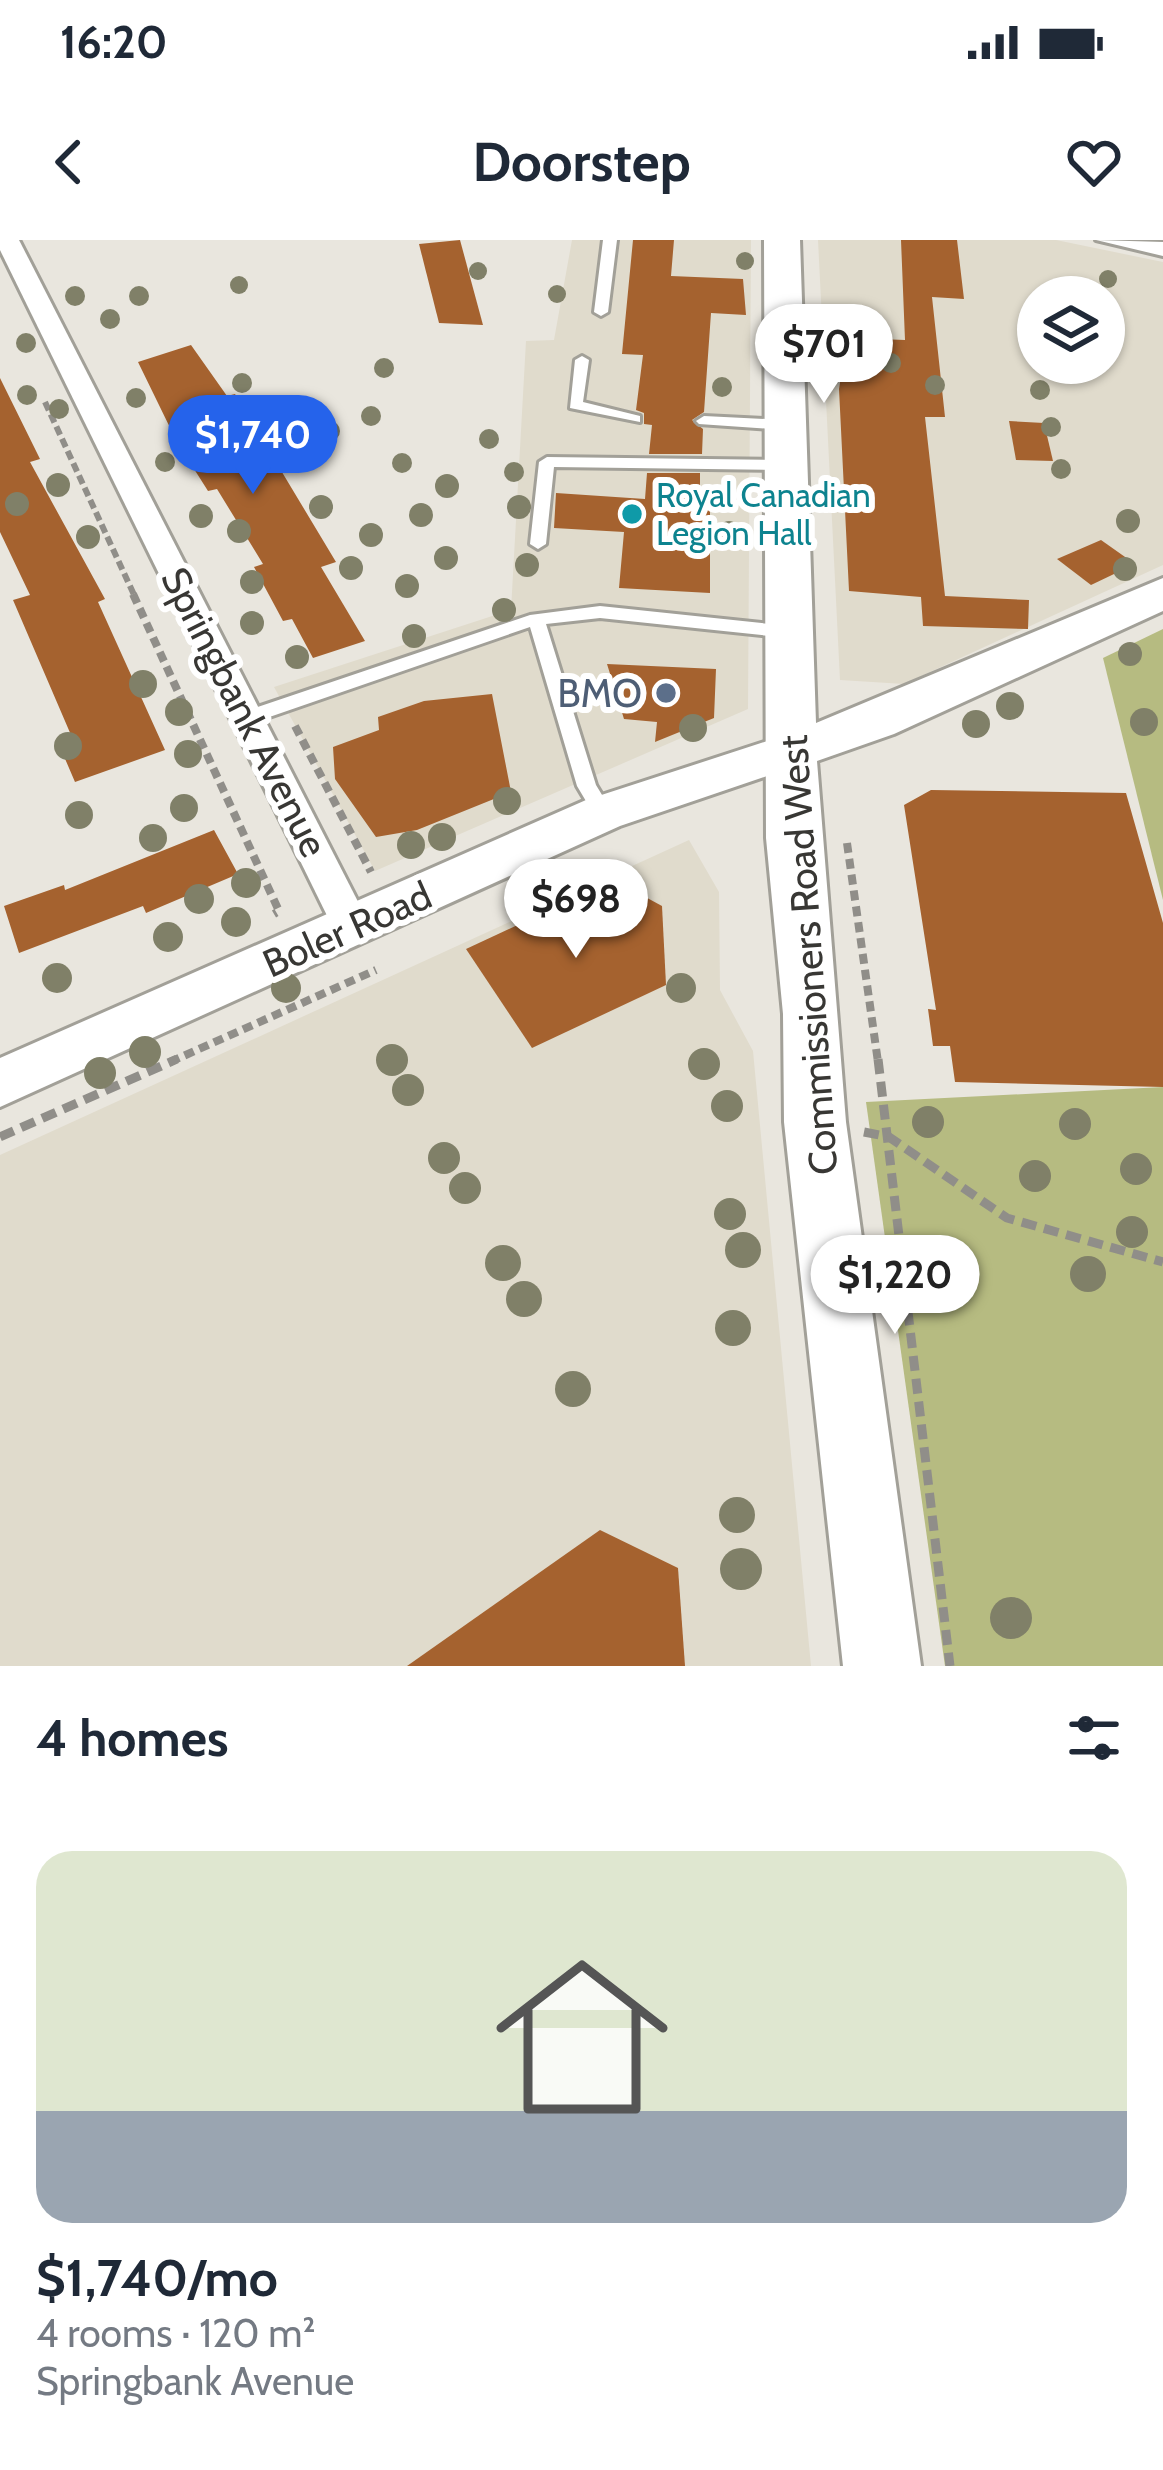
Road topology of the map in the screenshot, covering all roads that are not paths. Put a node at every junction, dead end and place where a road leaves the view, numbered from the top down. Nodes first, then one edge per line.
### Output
1 (7, 240) edge
2 (610, 240) edge
3 (782, 240) edge
4 (1108, 240) edge
5 (1163, 249) edge
6 (601, 312) dead end
7 (582, 360) dead end
8 (635, 418) dead end
9 (704, 421) dead end
10 (786, 445) junction
11 (538, 544) dead end
12 (1163, 593) edge
13 (536, 619) junction
14 (789, 632) junction
15 (249, 717) junction
16 (792, 750) junction
17 (603, 813) junction
18 (364, 948) junction
19 (0, 1083) edge
20 (883, 1666) edge

1 - 15 street, Springbank Avenue
2 - 6 lane
3 - 10 main road, Commissioners Road West
4 - 5 street
7 - 8 lane
9 - 10 lane
10 - 11 lane
10 - 14 main road, Commissioners Road West
12 - 16 main road, Boler Road
13 - 14 lane
13 - 15 lane
13 - 17 lane
14 - 16 main road, Commissioners Road West
15 - 18 street, Springbank Avenue
16 - 17 street, Boler Road
16 - 20 main road, Commissioners Road West
17 - 18 street, Boler Road
18 - 19 street, Boler Road

